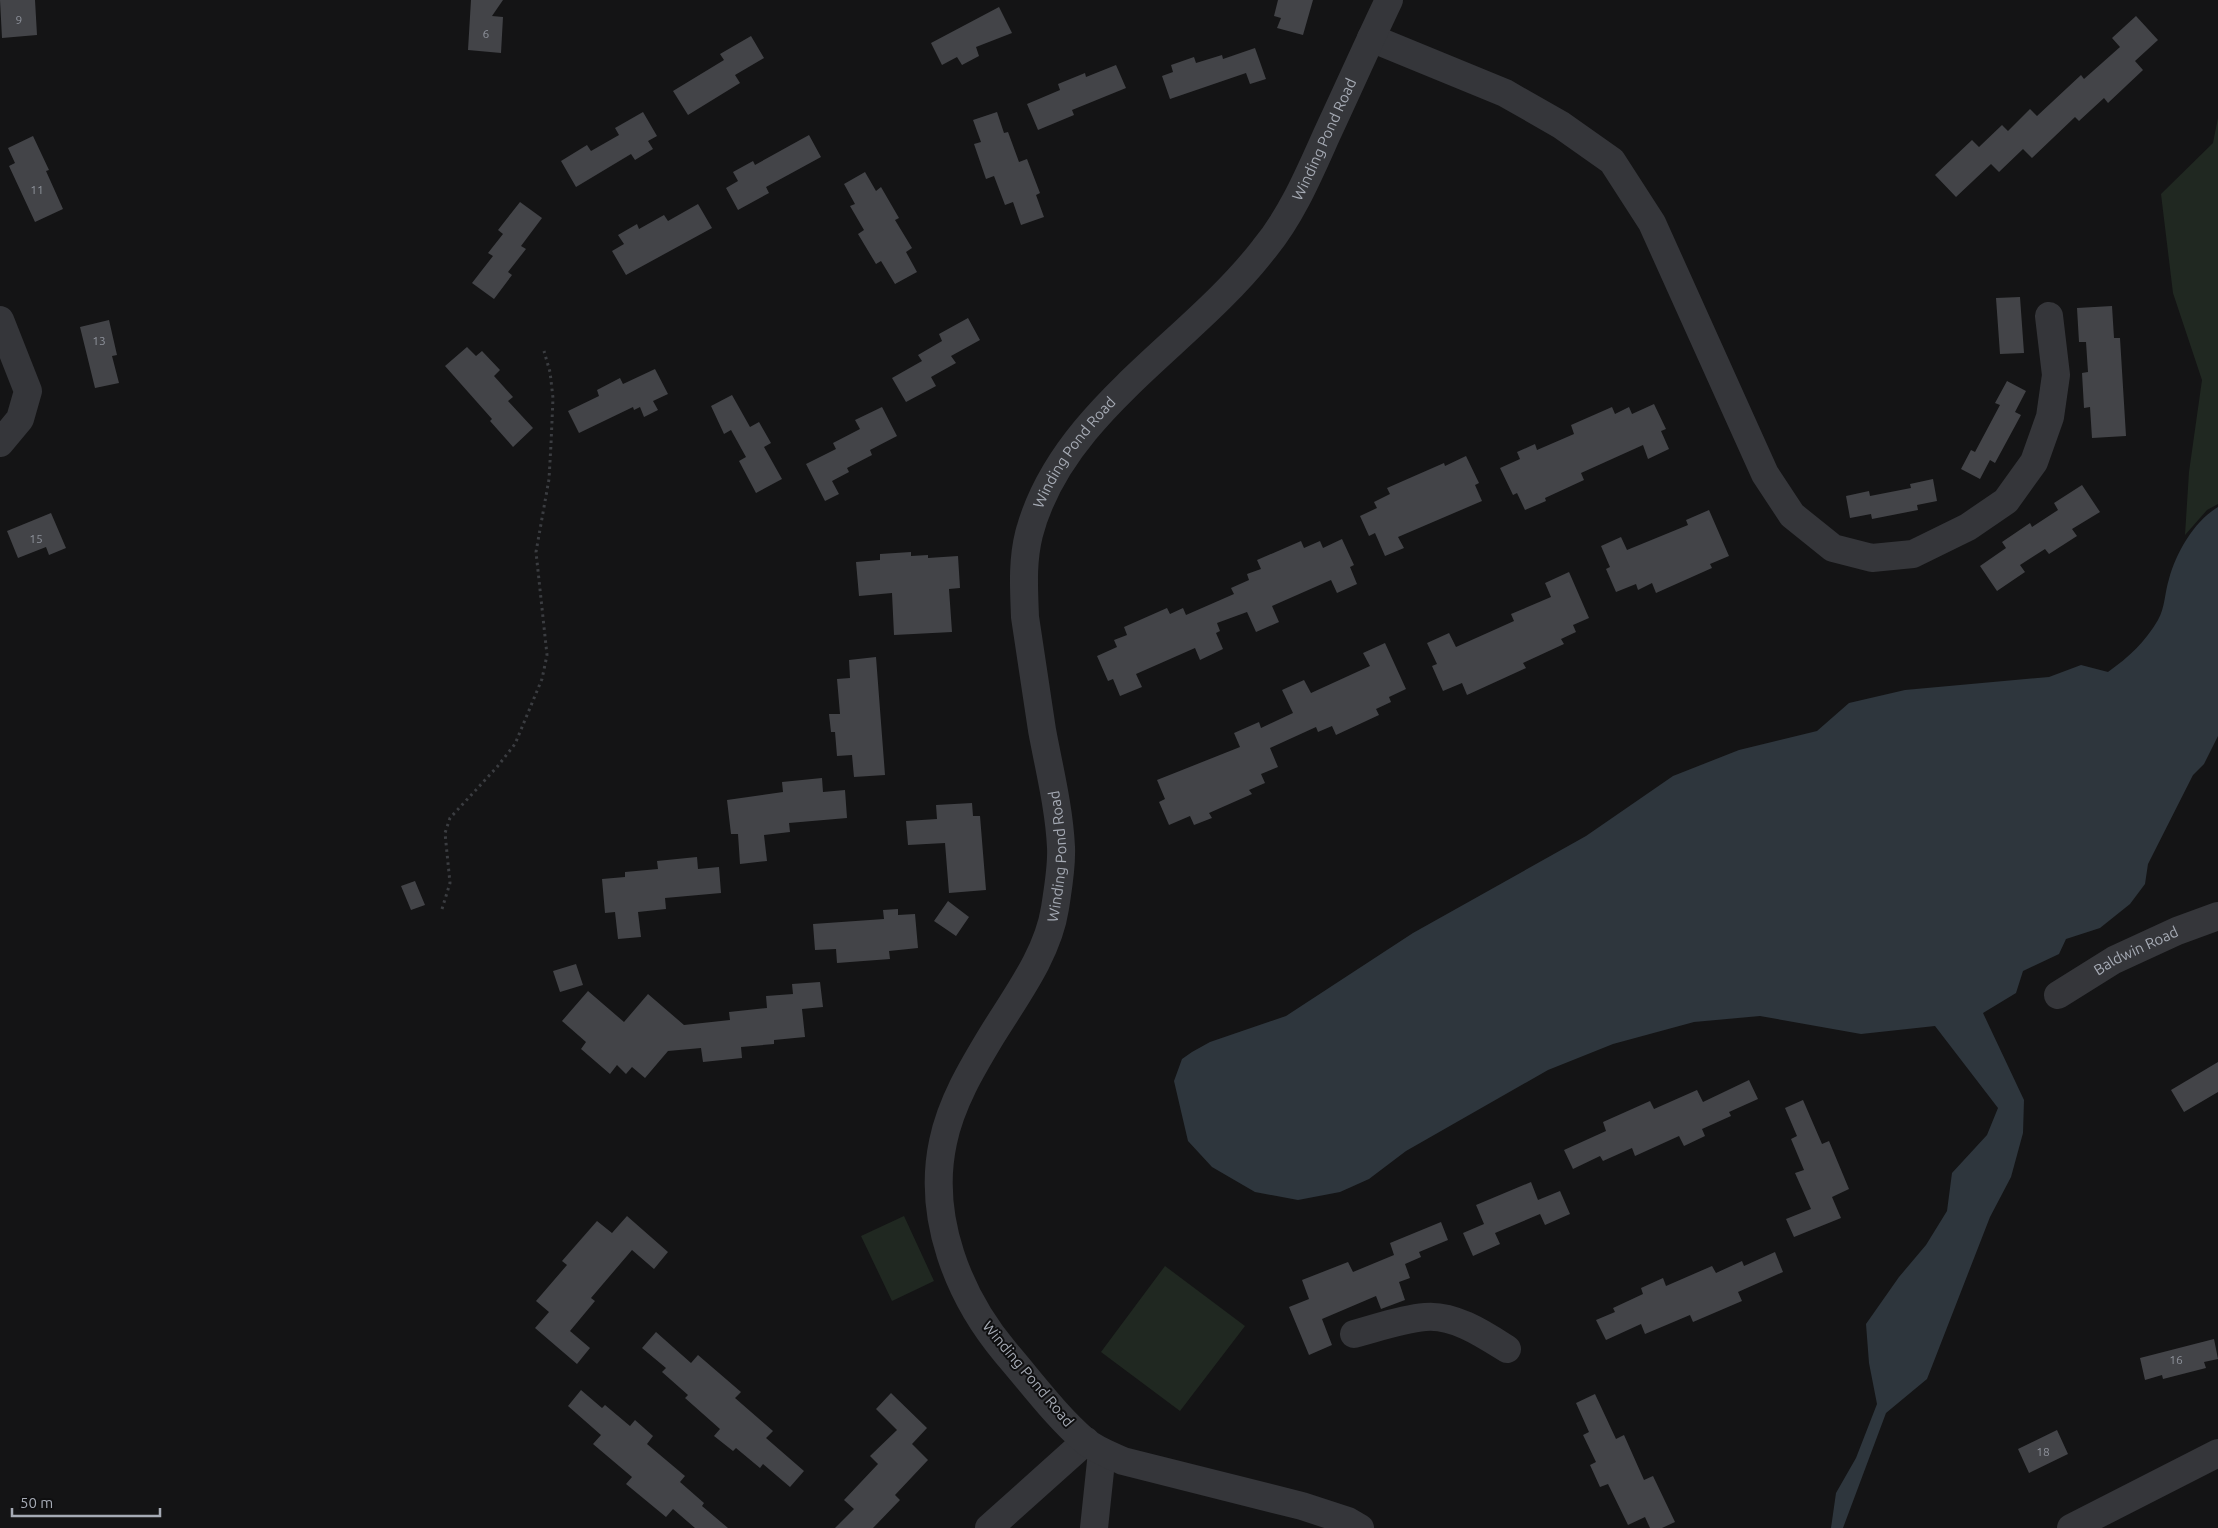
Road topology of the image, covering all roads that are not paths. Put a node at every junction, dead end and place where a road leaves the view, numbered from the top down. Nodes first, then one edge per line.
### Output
1 (1389, 0) edge
2 (1371, 38) junction
3 (2049, 316) dead end
4 (0, 320) edge
5 (0, 443) edge
6 (2218, 916) edge
7 (2058, 995) dead end
8 (1354, 1334) dead end
9 (1508, 1349) dead end
10 (1094, 1447) junction
11 (2218, 1452) edge
12 (989, 1528) edge
13 (1094, 1528) edge
14 (1360, 1528) edge
15 (2071, 1528) edge

1 - 2 street, Winding Pond Road
2 - 3 street
2 - 10 street, Winding Pond Road
4 - 5 street
6 - 7 street, Baldwin Road
8 - 9 street
10 - 12 street
10 - 13 street
10 - 14 street, Winding Pond Road
11 - 15 street

